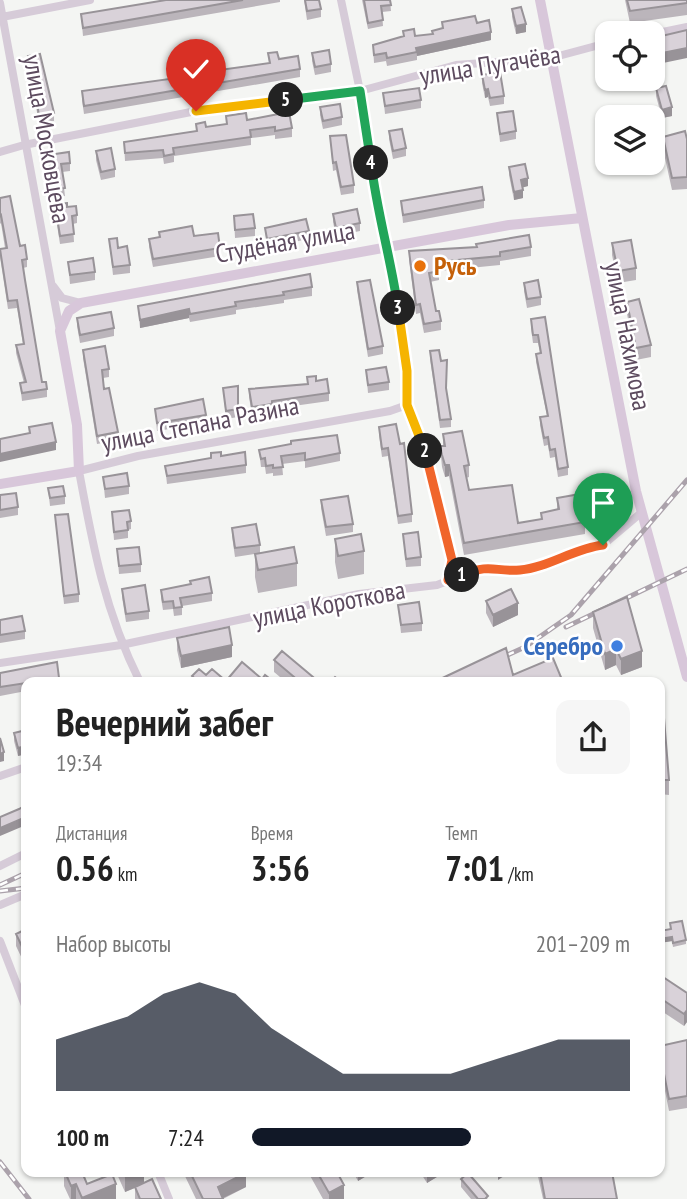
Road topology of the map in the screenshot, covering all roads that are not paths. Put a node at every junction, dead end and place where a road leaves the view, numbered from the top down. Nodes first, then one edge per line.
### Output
1 (90, 0) edge
2 (341, 0) edge
3 (540, 0) edge
4 (0, 3) edge
5 (2, 17) junction
6 (687, 27) edge
7 (665, 32) edge
8 (595, 46) edge
9 (551, 58) junction
10 (360, 91) junction
11 (24, 145) junction
12 (0, 152) edge
13 (582, 218) junction
14 (386, 247) junction
15 (51, 283) junction
16 (81, 303) junction
17 (60, 331) junction
18 (407, 405) junction
19 (79, 471) junction
20 (0, 484) edge
21 (642, 512) junction
22 (448, 580) junction
23 (121, 645) junction
24 (0, 663) edge
25 (137, 677) edge
26 (687, 677) edge
27 (21, 769) edge
28 (0, 776) edge
29 (21, 856) edge
30 (0, 866) edge
31 (21, 896) edge
32 (0, 905) edge
33 (0, 942) edge
34 (21, 995) edge
35 (160, 1177) edge
36 (169, 1199) edge

1 - 5 street
2 - 10 street
3 - 9 street, улица Нахимова
4 - 5 street, улица Московцева
5 - 11 street, улица Московцева
6 - 7 street
8 - 9 street, улица Пугачёва
9 - 10 street, улица Пугачёва
9 - 13 street, улица Нахимова
10 - 11 street, улица Пугачёва
10 - 14 street
11 - 12 street, улица Пугачёва
11 - 15 street, улица Московцева
13 - 14 street, Студёная улица
13 - 21 street, улица Нахимова
14 - 16 street, Студёная улица
14 - 18 street
15 - 16 street
15 - 17 street, улица Московцева
16 - 17 street
17 - 19 street, улица Московцева
18 - 19 street, улица Степана Разина
18 - 22 street
19 - 20 street, улица Степана Разина
19 - 23 street, улица Московцева
21 - 22 street, улица Короткова
21 - 26 street, улица Нахимова
22 - 23 street, улица Короткова
23 - 24 street, улица Короткова
23 - 25 street, улица Московцева
27 - 28 street
29 - 30 street
31 - 32 street
33 - 34 street
35 - 36 street

